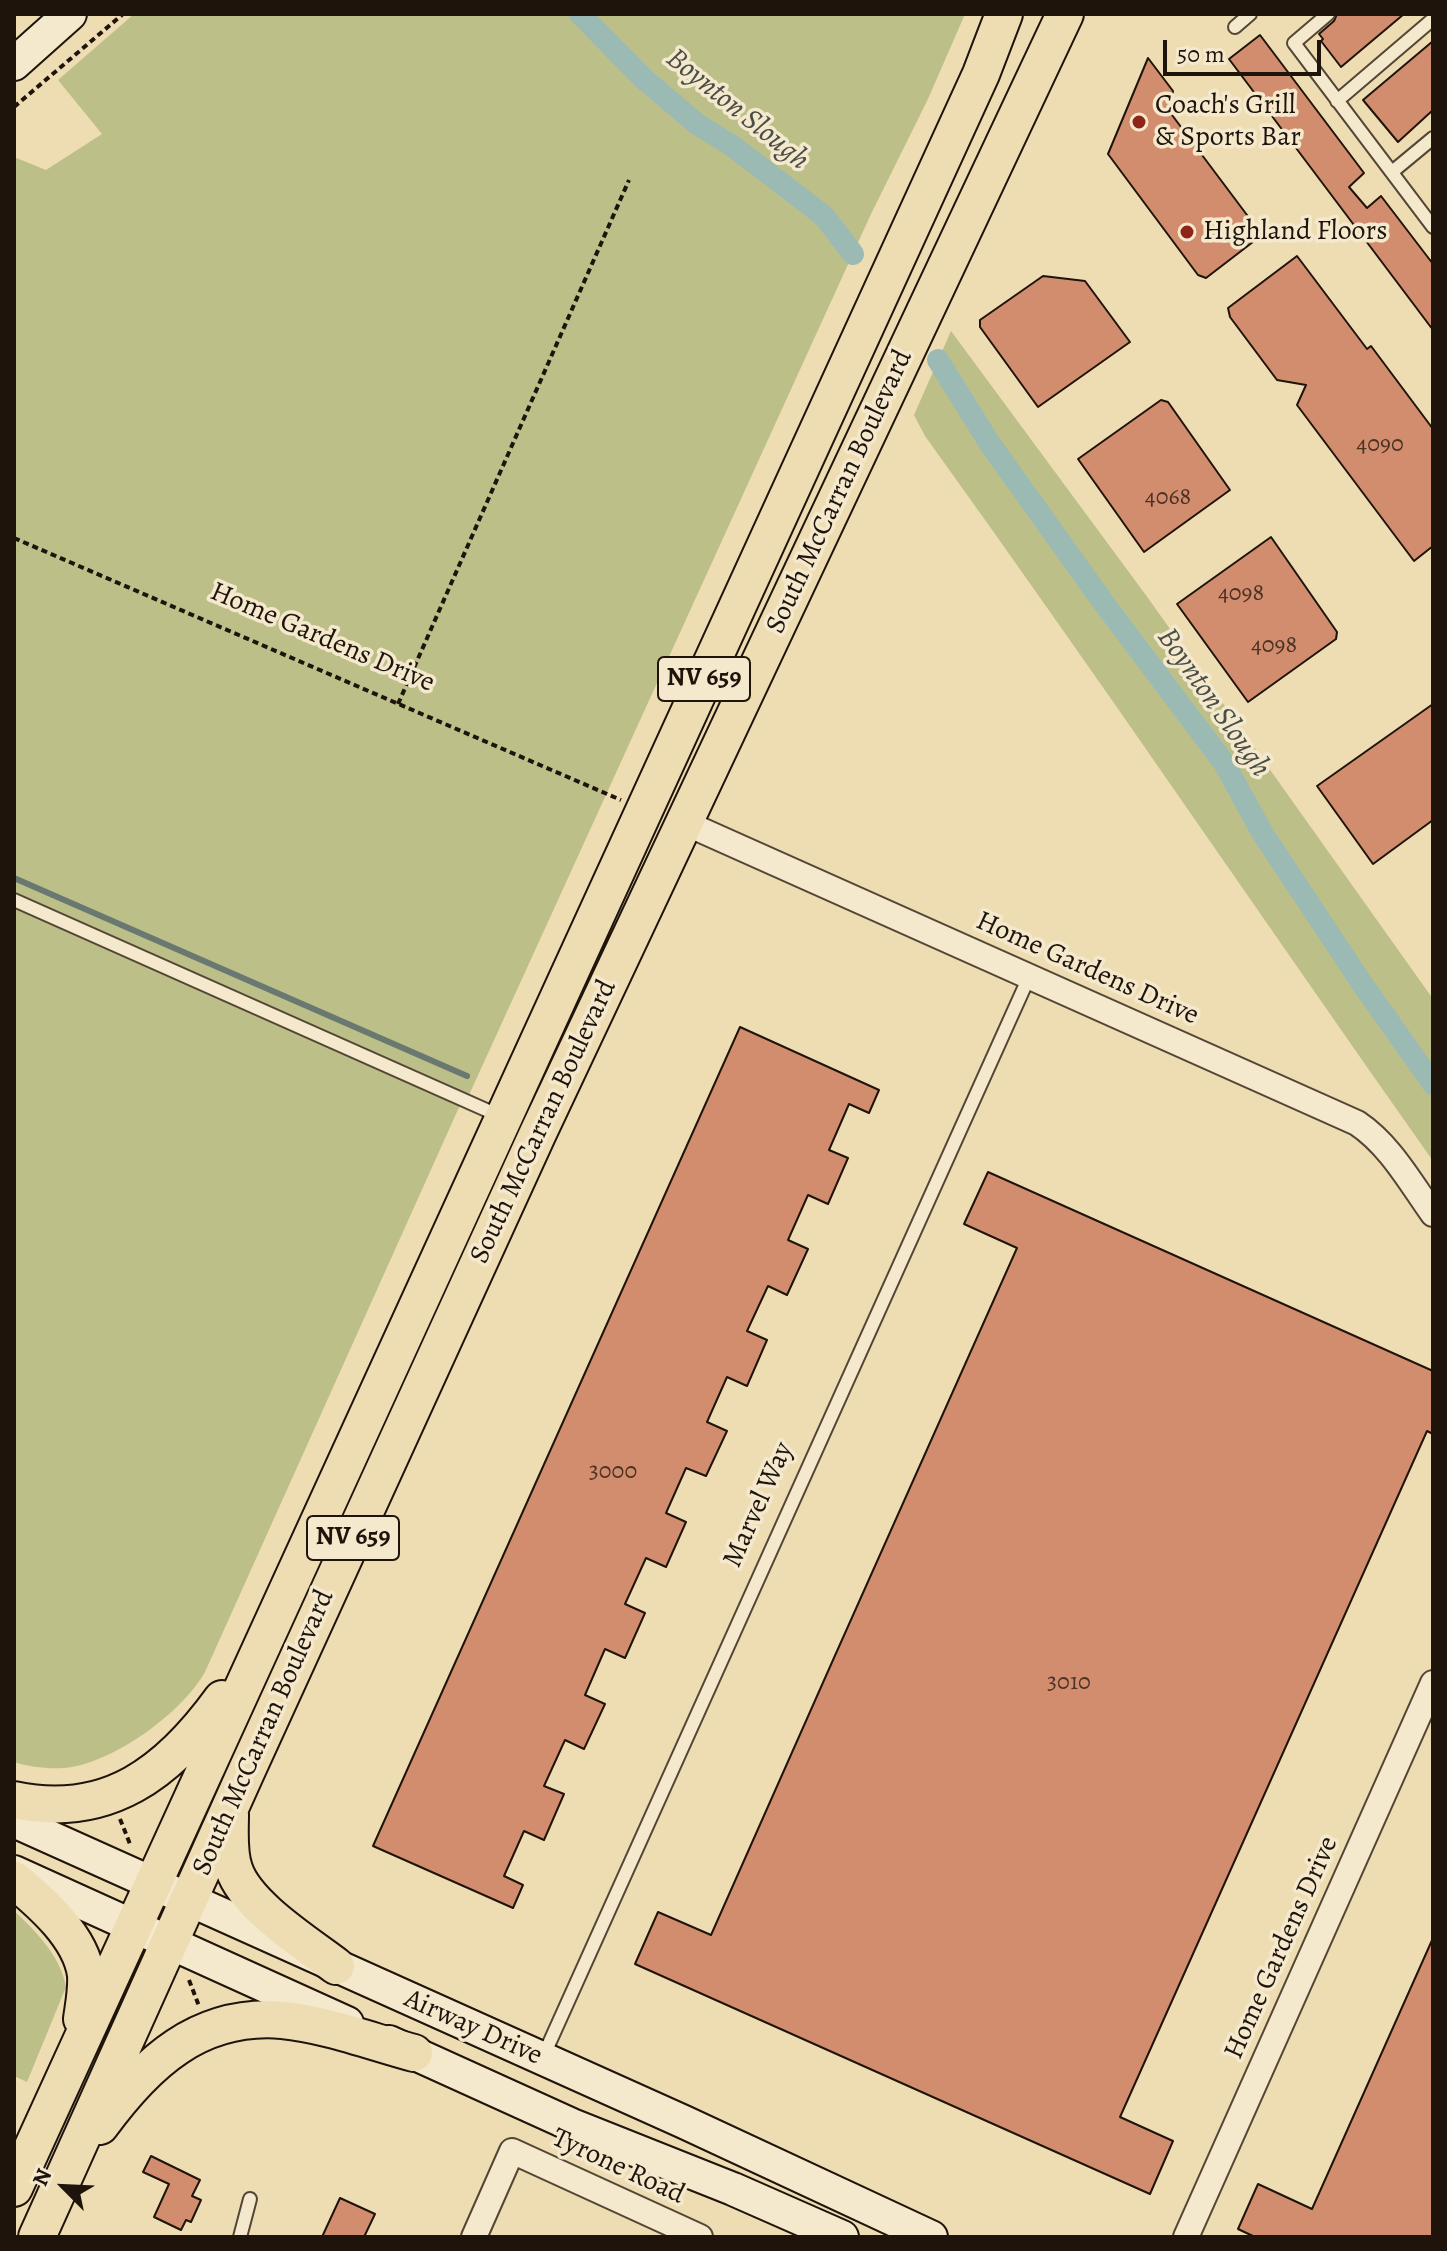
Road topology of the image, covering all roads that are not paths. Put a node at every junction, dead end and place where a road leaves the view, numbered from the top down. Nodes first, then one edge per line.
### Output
1 (70, 14) edge
2 (1004, 14) edge
3 (1065, 14) edge
4 (1250, 14) edge
5 (1328, 14) edge
6 (1433, 19) edge
7 (1235, 27) dead end
8 (14, 64) edge
9 (1337, 101) junction
10 (1433, 138) edge
11 (1392, 172) junction
12 (1433, 227) edge
13 (807, 455) junction
14 (683, 822) junction
15 (14, 900) edge
16 (1029, 977) junction
17 (526, 1128) junction
18 (1433, 1214) edge
19 (261, 1646) junction
20 (1433, 1683) edge
21 (14, 1800) edge
22 (230, 1808) junction
23 (14, 1821) edge
24 (14, 1872) edge
25 (14, 1880) edge
26 (153, 1885) junction
27 (188, 1901) junction
28 (134, 1926) junction
29 (169, 1943) junction
30 (336, 1966) junction
31 (77, 2048) junction
32 (414, 2053) junction
33 (543, 2059) junction
34 (67, 2170) junction
35 (14, 2188) edge
36 (250, 2199) dead end
37 (37, 2237) edge
38 (240, 2237) edge
39 (474, 2237) edge
40 (700, 2237) edge
41 (842, 2237) edge
42 (931, 2237) edge
43 (1186, 2237) edge

1 - 8 main road
2 - 13 main road, South McCarran Boulevard / NV 659
3 - 14 main road, South McCarran Boulevard / NV 659
4 - 7 lane
5 - 9 lane
6 - 9 lane
9 - 11 lane
10 - 11 lane
11 - 12 lane
13 - 14 main road
13 - 17 main road, South McCarran Boulevard / NV 659
14 - 16 street, Home Gardens Drive
14 - 17 main road, South McCarran Boulevard / NV 659
15 - 17 lane
16 - 18 street, Home Gardens Drive
16 - 33 lane, Marvel Way
17 - 19 main road, South McCarran Boulevard / NV 659
17 - 22 main road, South McCarran Boulevard / NV 659
19 - 21 main road
19 - 26 main road, South McCarran Boulevard / NV 659
20 - 43 street, Home Gardens Drive
22 - 27 main road, South McCarran Boulevard / NV 659
22 - 30 main road
23 - 26 main road, Airway Drive
24 - 28 main road, Airway Drive
25 - 31 main road
26 - 27 main road, Airway Drive
26 - 28 main road, South McCarran Boulevard / NV 659
27 - 29 main road, South McCarran Boulevard / NV 659
27 - 30 main road, Airway Drive
28 - 29 main road, Airway Drive
28 - 31 main road, South McCarran Boulevard / NV 659
29 - 32 main road, Airway Drive
29 - 34 main road, South McCarran Boulevard / NV 659
30 - 33 main road, Airway Drive
31 - 35 main road, South McCarran Boulevard / NV 659
32 - 34 main road
32 - 41 main road, Airway Drive
33 - 42 main road, Airway Drive
34 - 37 main road, South McCarran Boulevard / NV 659
36 - 38 lane
39 - 40 street, Tyrone Road

